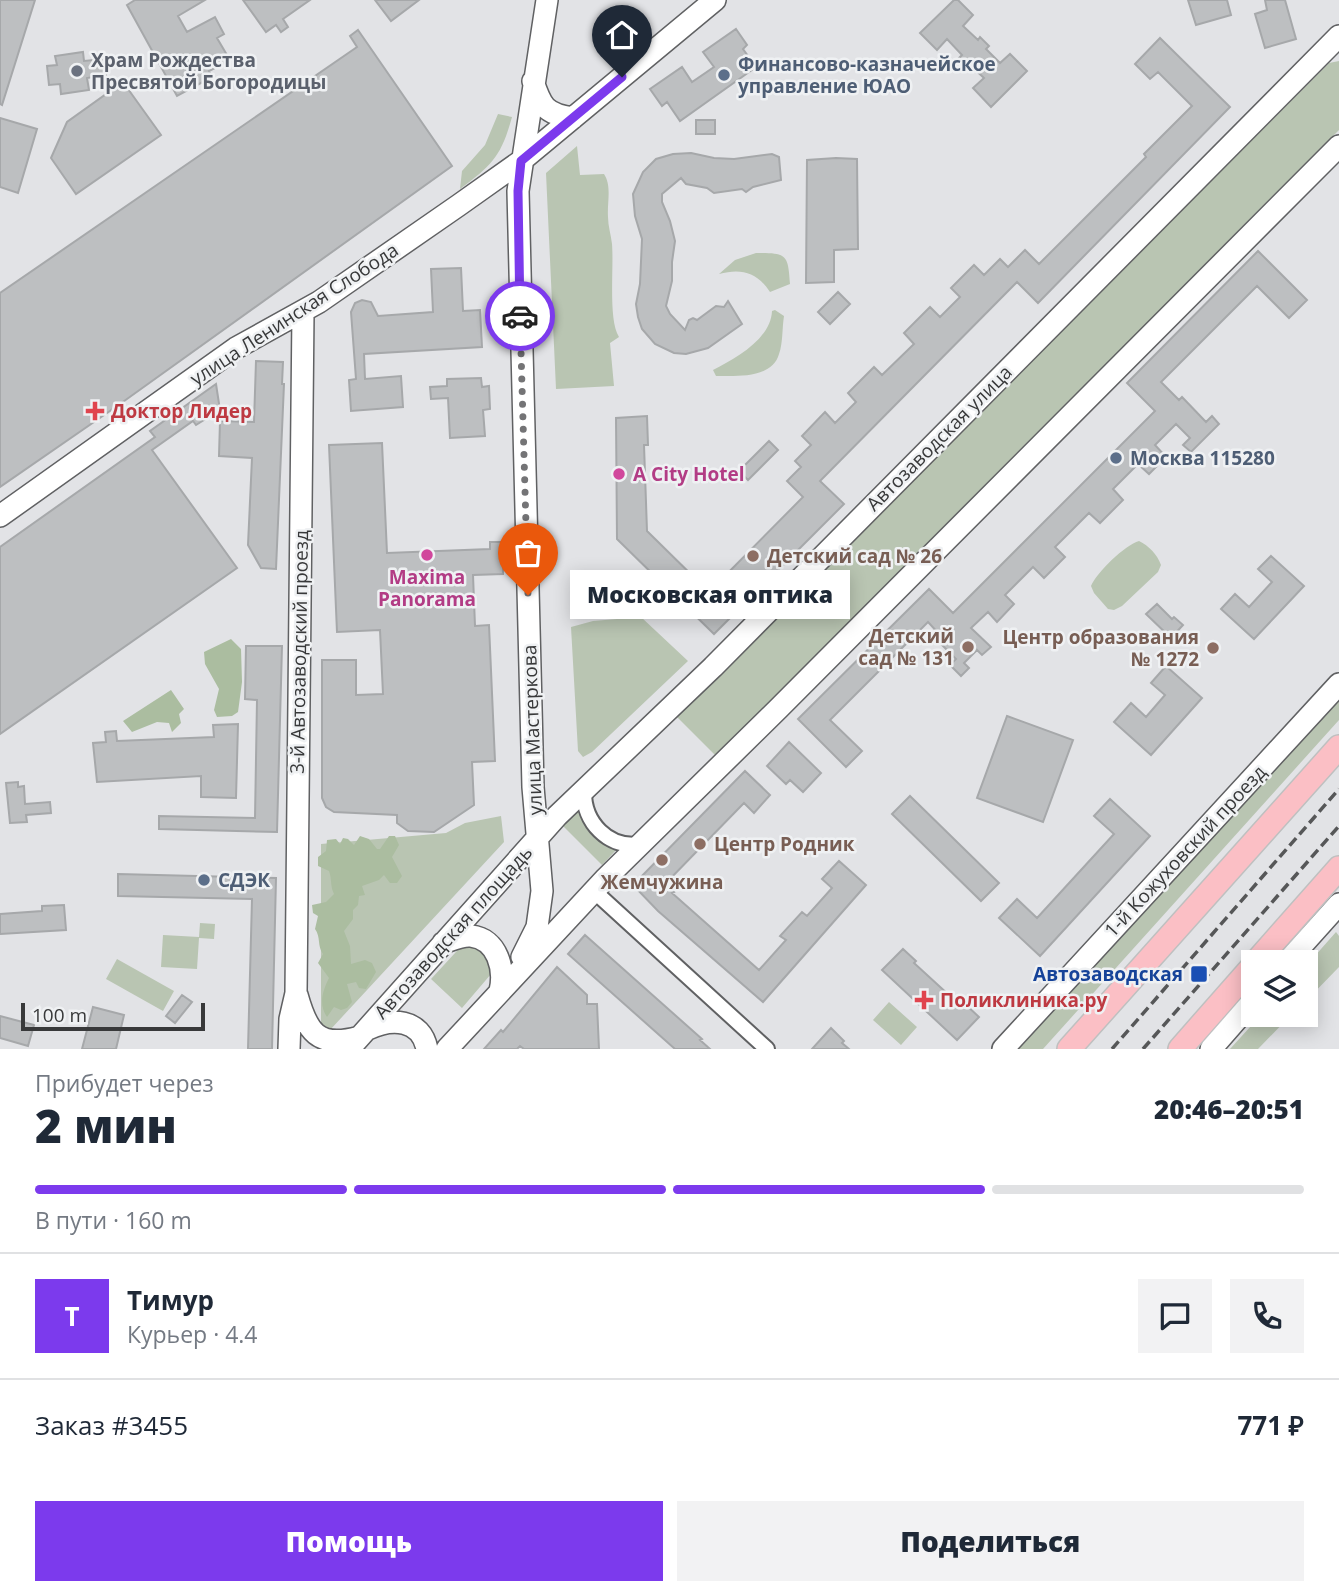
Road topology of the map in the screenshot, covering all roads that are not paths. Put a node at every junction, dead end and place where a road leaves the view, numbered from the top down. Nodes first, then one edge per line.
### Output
1 (547, 0) edge
2 (715, 0) edge
3 (1339, 36) edge
4 (1339, 54) edge
5 (1317, 57) junction
6 (533, 80) junction
7 (573, 118) junction
8 (1339, 146) edge
9 (521, 161) junction
10 (311, 307) junction
11 (254, 338) junction
12 (303, 345) junction
13 (0, 516) edge
14 (1339, 684) edge
15 (1339, 747) edge
16 (584, 790) junction
17 (537, 838) junction
18 (641, 844) junction
19 (1339, 868) edge
20 (594, 891) junction
21 (1339, 904) edge
22 (442, 944) junction
23 (1266, 950) edge
24 (1298, 950) edge
25 (1241, 979) edge
26 (503, 989) junction
27 (296, 993) junction
28 (1241, 1015) edge
29 (358, 1039) edge
30 (289, 1049) edge
31 (427, 1049) edge
32 (447, 1049) edge
33 (766, 1049) edge
34 (1003, 1049) edge
35 (1069, 1049) edge
36 (1180, 1049) edge
37 (1211, 1049) edge

1 - 6 main road, улица Мастеркова
2 - 7 main road, улица Ленинская Слобода
3 - 5 main road, Автозаводская улица
4 - 5 street
5 - 16 main road, Автозаводская улица
6 - 7 main road
6 - 9 main road, улица Мастеркова
7 - 9 main road, улица Ленинская Слобода
8 - 18 main road
9 - 10 main road, улица Ленинская Слобода
9 - 17 main road, улица Мастеркова
10 - 11 main road, улица Ленинская Слобода
10 - 12 main road, 3-й Автозаводский проезд
11 - 12 main road
11 - 13 main road, улица Ленинская Слобода
12 - 27 main road, 3-й Автозаводский проезд
14 - 34 main road, 1-й Кожуховский проезд
15 - 35 main road
16 - 17 main road, Автозаводская улица
16 - 18 street
17 - 22 main road, Автозаводская площадь
17 - 26 main road, Автозаводская площадь
18 - 20 main road
19 - 23 main road
20 - 26 main road, Автозаводская площадь
20 - 33 street
21 - 24 main road
22 - 26 main road
22 - 29 main road, Автозаводская площадь
25 - 36 main road
26 - 32 main road, Автозаводская площадь
27 - 29 main road, 3-й Автозаводский проезд
27 - 30 main road, 3-й Автозаводский проезд
28 - 37 main road
29 - 31 main road, 3-й Автозаводский проезд

